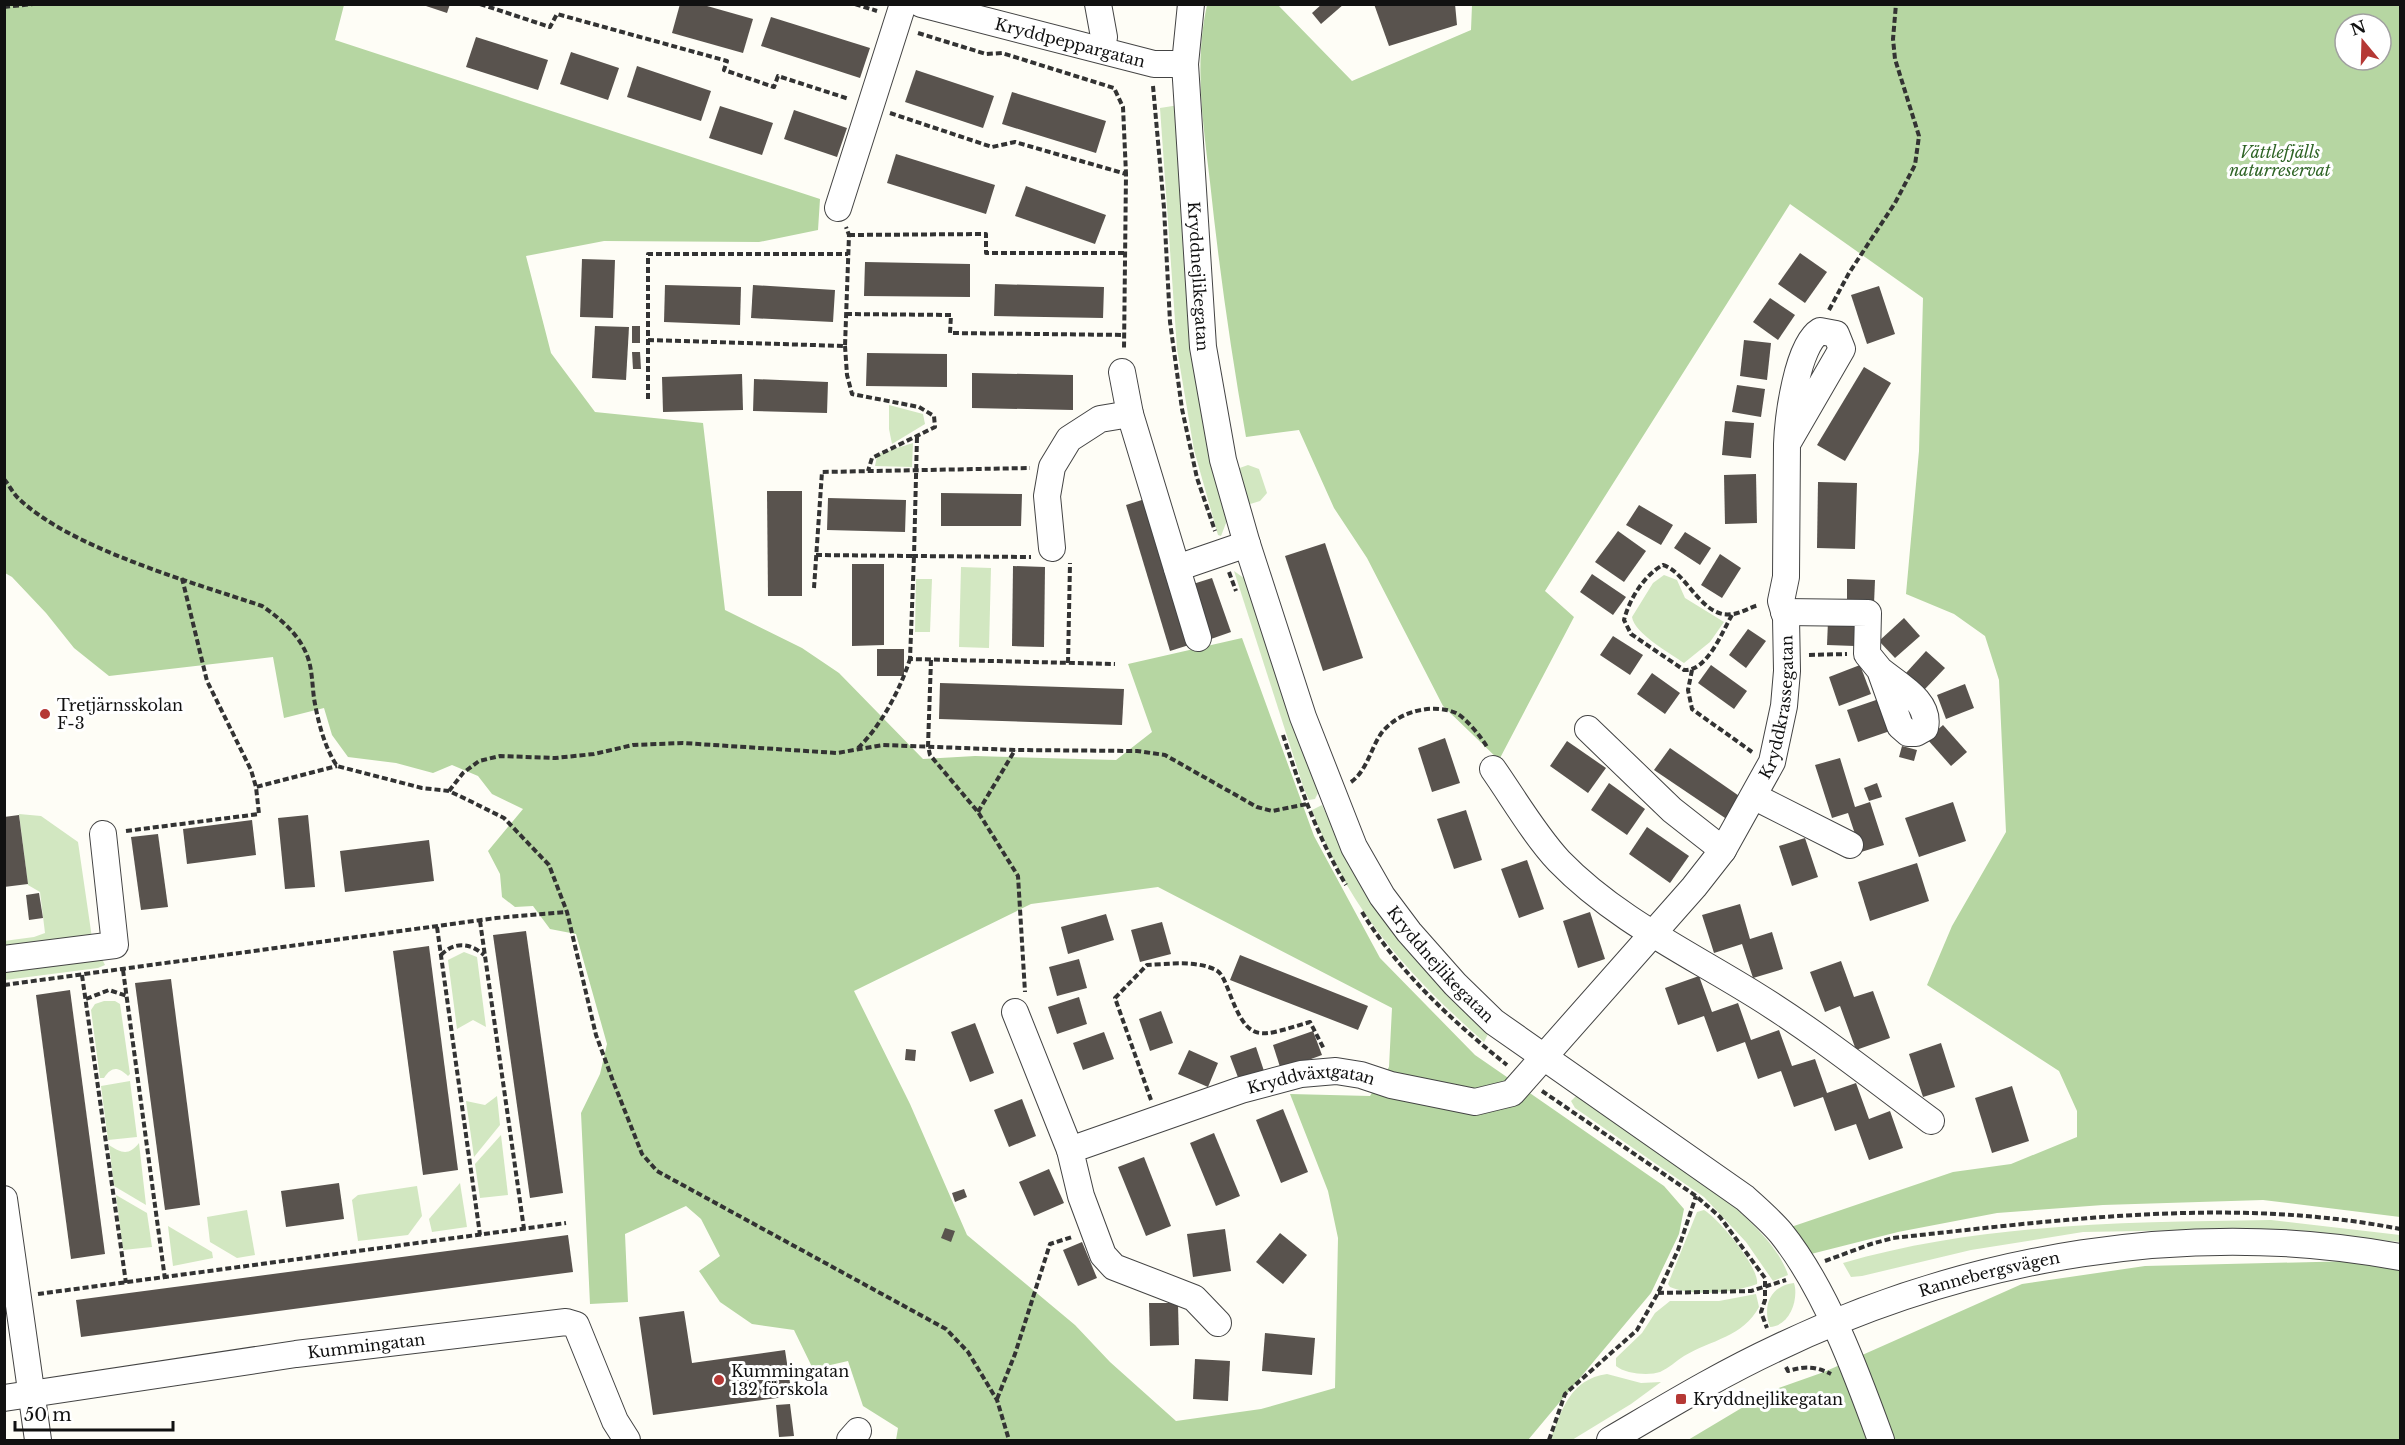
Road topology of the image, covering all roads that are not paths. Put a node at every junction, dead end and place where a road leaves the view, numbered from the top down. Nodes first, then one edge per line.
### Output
1 (921, 4) edge
2 (1098, 4) edge
3 (1191, 4) edge
4 (899, 16) edge
5 (1101, 49) junction
6 (1185, 64) junction
7 (838, 208) road end
8 (1815, 334) road end
9 (1122, 372) dead end
10 (1130, 414) junction
11 (1247, 544) junction
12 (1052, 548) road end
13 (1178, 568) junction
14 (1782, 607) junction
15 (1198, 638) dead end
16 (1874, 662) road end
17 (1588, 729) dead end
18 (1492, 769) road end
19 (1755, 798) junction
20 (103, 834) road end
21 (1850, 845) dead end
22 (1723, 850) junction
23 (1652, 935) junction
24 (4, 959) edge
25 (1015, 1012) road end
26 (1544, 1058) junction
27 (1931, 1121) dead end
28 (1070, 1150) junction
29 (4, 1199) edge
30 (2400, 1257) edge
31 (1218, 1323) dead end
32 (1832, 1323) junction
33 (32, 1395) junction
34 (4, 1398) edge
35 (38, 1440) edge
36 (627, 1440) edge
37 (1610, 1440) edge
38 (1881, 1440) edge

1 - 5 street, Kryddpeppargatan
2 - 5 street
3 - 6 street, Kryddnejlikegatan
4 - 7 street
5 - 6 street, Kryddpeppargatan
6 - 11 street, Kryddnejlikegatan
8 - 14 street, Kryddkrassegatan
9 - 10 street
10 - 12 street
10 - 13 street
11 - 13 street
11 - 26 street, Kryddnejlikegatan
13 - 15 street
14 - 16 street
14 - 19 street, Kryddkrassegatan
17 - 22 street
18 - 23 street
19 - 21 street
19 - 22 street, Kryddkrassegatan
20 - 24 street
22 - 23 street, Kryddkrassegatan
23 - 26 street, Kryddkrassegatan
23 - 27 street
25 - 28 street
26 - 28 street, Kryddväxtgatan
26 - 32 street, Kryddnejlikegatan
28 - 31 street
29 - 33 street
30 - 32 street, Rannebergsvägen
32 - 37 street, Rannebergsvägen
32 - 38 street, Kryddnejlikegatan
33 - 34 street, Kummingatan
33 - 35 street
33 - 36 street, Kummingatan

